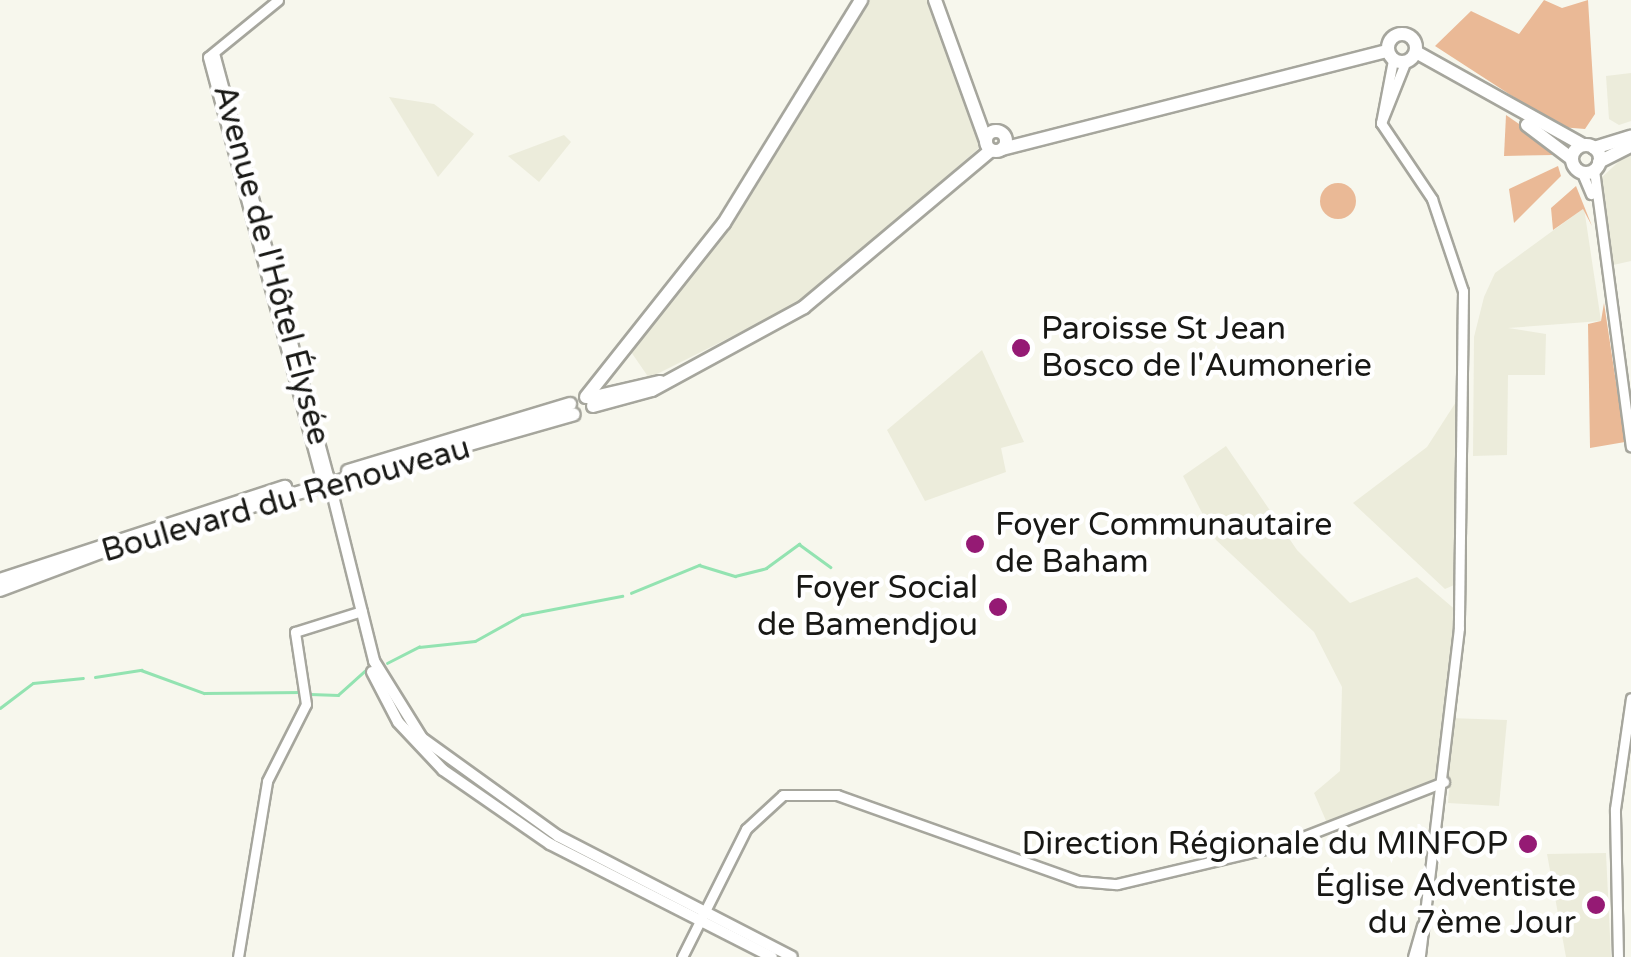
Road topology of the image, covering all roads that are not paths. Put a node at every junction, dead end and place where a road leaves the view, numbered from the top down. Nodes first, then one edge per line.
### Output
1 (278, 0) edge
2 (861, 0) edge
3 (935, 0) edge
4 (1400, 55) junction
5 (1631, 136) edge
6 (997, 142) junction
7 (1589, 146) junction
8 (1631, 146) edge
9 (1572, 159) junction
10 (1592, 168) junction
11 (590, 400) junction
12 (1631, 447) edge
13 (325, 481) junction
14 (240, 503) junction
15 (0, 580) edge
16 (0, 590) edge
17 (360, 612) junction
18 (1631, 698) edge
19 (1444, 782) junction
20 (700, 913) junction
21 (238, 957) edge
22 (682, 957) edge
23 (772, 957) edge
24 (792, 957) edge
25 (1416, 957) edge
26 (1618, 957) edge

1 - 13 street, Avenue de l'Hôtel Élysée
2 - 11 highway
3 - 6 highway
4 - 6 highway
4 - 7 highway
4 - 9 highway
4 - 19 street
5 - 7 highway
6 - 11 highway, Boulevard du Renouveau
7 - 9 highway
7 - 10 highway
8 - 10 highway
9 - 10 highway
10 - 12 street
11 - 13 highway, Boulevard du Renouveau
13 - 14 highway, Boulevard du Renouveau
13 - 17 main road
14 - 15 highway, Boulevard du Renouveau
14 - 16 highway, Boulevard du Renouveau
17 - 20 main road
17 - 21 street
18 - 26 street
19 - 20 street
19 - 25 street
20 - 22 street
20 - 23 main road
20 - 24 main road

